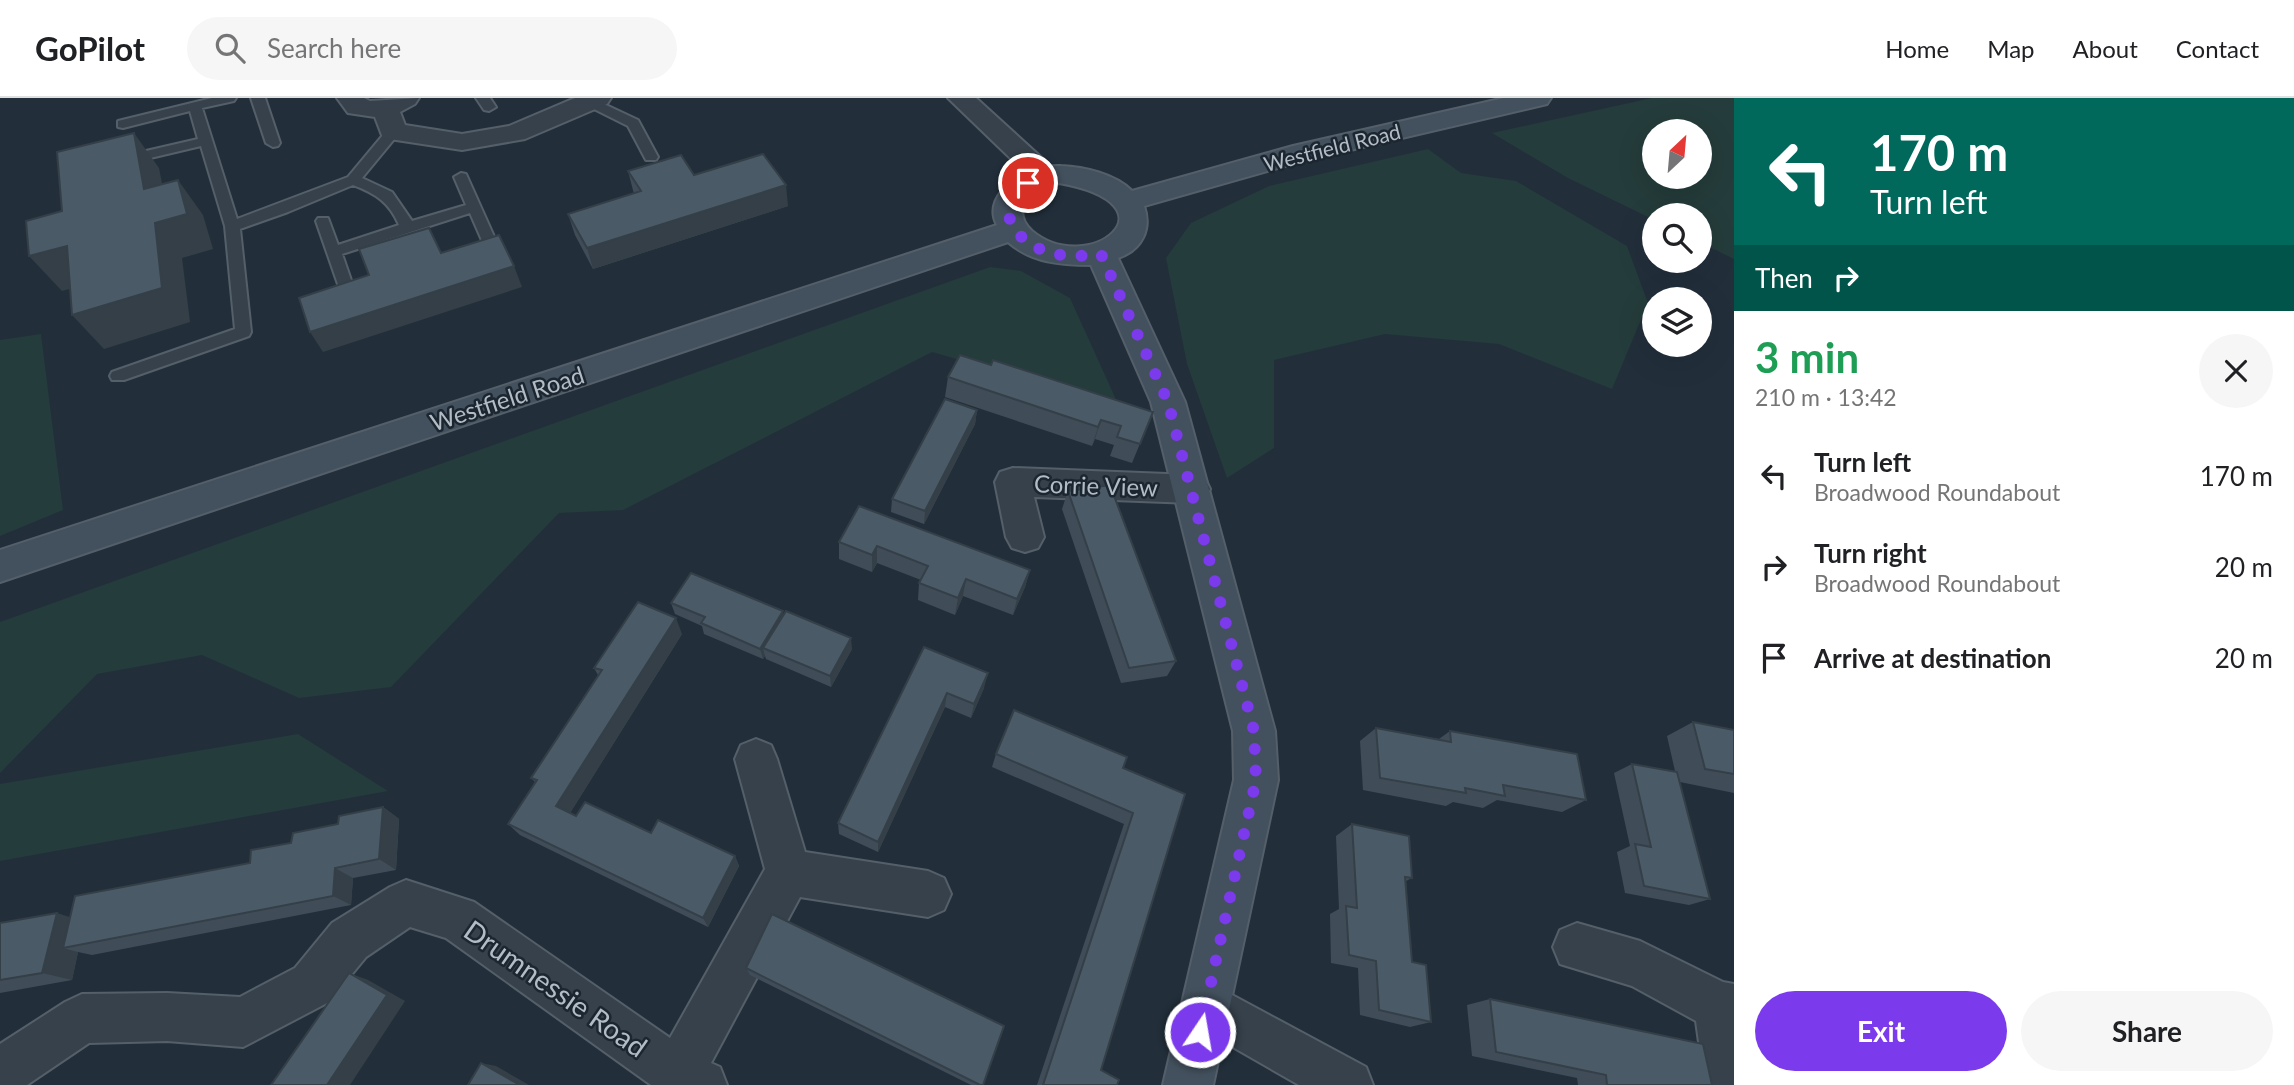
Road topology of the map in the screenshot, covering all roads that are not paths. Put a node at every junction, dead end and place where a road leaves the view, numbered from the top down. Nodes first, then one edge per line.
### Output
1 (229, 98) edge
2 (258, 98) edge
3 (350, 98) edge
4 (961, 98) edge
5 (1538, 98) edge
6 (595, 100) edge
7 (195, 106) junction
8 (395, 113) edge
9 (123, 124) dead end
10 (206, 141) junction
11 (272, 142) dead end
12 (651, 157) dead end
13 (113, 163) edge
14 (1045, 176) junction
15 (461, 177) dead end
16 (353, 180) junction
17 (1128, 201) junction
18 (475, 207) junction
19 (323, 221) dead end
20 (232, 226) junction
21 (407, 227) junction
22 (1014, 230) junction
23 (489, 241) edge
24 (332, 252) junction
25 (1101, 254) junction
26 (345, 286) edge
27 (118, 376) dead end
28 (1192, 489) junction
29 (1025, 537) dead end
30 (0, 566) edge
31 (756, 759) dead end
32 (788, 872) junction
33 (928, 894) dead end
34 (1577, 947) dead end
35 (1206, 1005) junction
36 (1726, 1007) edge
37 (0, 1073) edge
38 (690, 1080) edge
39 (1188, 1085) edge
40 (1348, 1085) edge
41 (1730, 1085) edge

1 - 7 lane
2 - 11 lane
3 - 8 street
4 - 14 street
5 - 17 street, Westfield Road
6 - 8 street
6 - 12 lane
7 - 9 lane
7 - 10 lane
8 - 16 lane
10 - 13 lane
10 - 20 lane
14 - 17 street
14 - 22 street
15 - 18 lane
16 - 20 lane
16 - 21 lane
17 - 25 street
18 - 21 lane
18 - 23 lane
19 - 24 lane
20 - 27 lane
21 - 24 lane
22 - 25 street
22 - 30 street, Westfield Road
24 - 26 lane
25 - 28 street
28 - 29 street, Corrie View
28 - 35 street
31 - 32 street
32 - 33 street
32 - 38 street
34 - 36 street
35 - 39 street
35 - 40 street
36 - 41 street
37 - 38 street, Drumnessie Road

